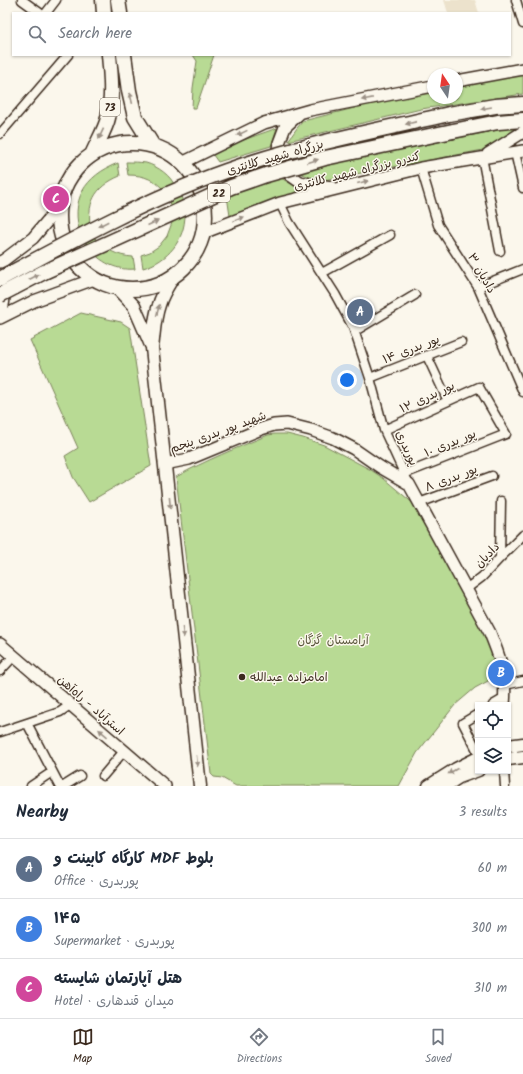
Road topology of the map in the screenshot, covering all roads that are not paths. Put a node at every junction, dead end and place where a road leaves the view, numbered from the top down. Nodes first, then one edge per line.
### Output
1 (22, 0) edge
2 (56, 0) edge
3 (103, 0) edge
4 (118, 0) edge
5 (516, 0) edge
6 (39, 12) edge
7 (47, 12) edge
8 (104, 12) edge
9 (120, 12) edge
10 (523, 24) edge
11 (67, 56) edge
12 (109, 56) edge
13 (124, 56) edge
14 (523, 69) edge
15 (463, 80) edge
16 (427, 87) edge
17 (523, 104) edge
18 (299, 113) junction
19 (523, 120) edge
20 (523, 132) edge
21 (0, 134) edge
22 (153, 146) junction
23 (519, 151) edge
24 (92, 155) junction
25 (482, 158) junction
26 (182, 163) junction
27 (421, 168) junction
28 (340, 188) junction
29 (523, 188) edge
30 (280, 203) junction
31 (59, 207) junction
32 (203, 233) junction
33 (390, 235) dead end
34 (500, 251) dead end
35 (0, 262) edge
36 (522, 271) edge
37 (322, 273) junction
38 (175, 274) junction
39 (0, 278) edge
40 (94, 279) junction
41 (0, 284) edge
42 (116, 287) junction
43 (478, 287) junction
44 (0, 295) edge
45 (415, 295) dead end
46 (0, 314) edge
47 (0, 318) edge
48 (355, 331) junction
49 (461, 342) dead end
50 (152, 348) junction
51 (427, 356) junction
52 (370, 378) junction
53 (523, 392) edge
54 (448, 401) junction
55 (384, 430) junction
56 (506, 434) joint
57 (165, 464) junction
58 (492, 476) dead end
59 (406, 479) junction
60 (501, 501) dead end
61 (419, 503) junction
62 (523, 535) edge
63 (500, 558) junction
64 (466, 589) junction
65 (0, 644) edge
66 (14, 656) junction
67 (0, 671) edge
68 (523, 681) edge
69 (505, 684) junction
70 (504, 701) edge
71 (70, 705) junction
72 (475, 716) edge
73 (27, 723) junction
74 (0, 732) edge
75 (523, 744) edge
76 (475, 746) edge
77 (511, 746) edge
78 (124, 751) junction
79 (523, 757) edge
80 (511, 759) edge
81 (475, 760) edge
82 (475, 771) edge
83 (52, 772) junction
84 (504, 774) edge
85 (80, 776) dead end
86 (103, 776) dead end
87 (31, 786) edge
88 (60, 786) edge
89 (64, 786) edge
90 (165, 786) edge
91 (200, 786) edge
92 (429, 786) edge
93 (445, 786) edge
94 (505, 786) edge

1 - 6 street
2 - 7 street
3 - 8 highway
4 - 9 highway
5 - 10 street
11 - 21 street
12 -> 24 highway, 73
22 -> 13 highway, 73
14 - 15 main road
16 -> 18 main road
17 -> 39 highway, بزرگراه شهید کلانتری / 22, bridge
18 -> 26 main road
18 - 28 main road
44 -> 19 highway, بزرگراه شهید کلانتری / 22, bridge
20 - 25 main road
22 - 24 highway, 22
22 - 26 highway, 22
23 - 25 main road, کندرو بزرگراه شهید کلانتری
23 - 29 street
24 - 31 highway, 22
25 - 27 main road, کندرو بزرگراه شهید کلانتری
25 - 34 street
26 - 32 highway, 22
28 -> 27 main road, کندرو بزرگراه شهید کلانتری
27 - 43 street, دادیان ۳
28 - 30 main road, کندرو بزرگراه شهید کلانتری
32 -> 30 main road, کندرو بزرگراه شهید کلانتری
30 - 37 street, پوربدری
31 - 35 main road
31 - 40 highway, 22
32 - 38 highway, 22
33 - 37 street
36 - 43 street
37 - 48 street, پوربدری
38 - 42 highway, 22
50 -> 38 main road
40 - 42 highway, 22
40 - 47 main road
41 - 46 main road
42 - 50 main road
43 - 53 street, دادیان ۳
45 - 48 street
48 - 52 street, پوربدری
49 - 51 street, پور بدری ۱۴
50 - 57 main road
51 - 52 street, پور بدری ۱۴
51 - 54 street
52 - 55 street, پوربدری
54 - 55 street, پور بدری ۱۲
54 - 56 street, پور بدری ۱۲
55 - 59 street, پوربدری
56 - 59 street, پور بدری ۱۰
57 - 59 main road, شهید پور بدری پنجم
57 -> 91 main road
58 - 61 street, پور بدری ۸
59 - 61 main road, پوربدری
60 - 63 street
61 - 64 main road, پوربدری
62 - 63 street, دادیان
63 - 64 street, دادیان
64 - 69 main road, پوربدری
65 - 66 main road, استرآباد - راه‌آهن
66 - 67 street
66 - 71 main road, استرآباد - راه‌آهن
68 - 69 street
69 - 70 main road, پوربدری
71 - 73 street
78 -> 71 main road, استرآباد - راه‌آهن
72 - 76 street
73 - 74 street
73 - 83 street
75 - 77 main road
78 - 86 street
78 - 90 main road, استرآباد - راه‌آهن
79 - 80 main road
81 -> 92 main road
82 - 93 main road
83 - 87 street
83 - 88 street
84 - 94 street
85 - 89 street

